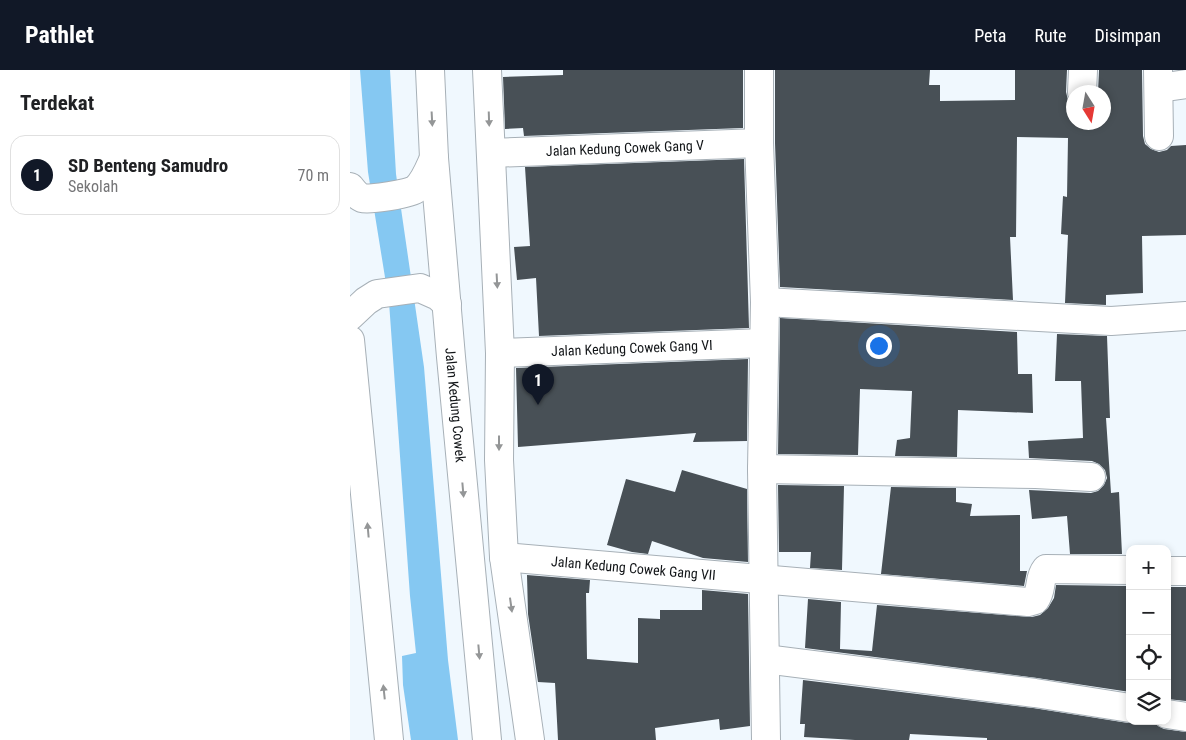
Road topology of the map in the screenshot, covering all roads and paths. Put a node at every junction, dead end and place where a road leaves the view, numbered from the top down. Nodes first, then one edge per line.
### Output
1 (430, 70) edge
2 (487, 70) edge
3 (759, 70) edge
4 (1083, 70) edge
5 (1158, 79) edge
6 (1186, 84) edge
7 (1082, 85) edge
8 (1159, 136) dead end
9 (759, 143) junction
10 (491, 153) junction
11 (434, 158) junction
12 (356, 193) edge
13 (765, 302) junction
14 (447, 304) junction
15 (350, 316) edge
16 (1186, 316) edge
17 (350, 340) edge
18 (764, 343) junction
19 (500, 353) junction
20 (762, 469) junction
21 (1091, 477) dead end
22 (504, 557) junction
23 (1126, 570) edge
24 (1171, 571) edge
25 (1186, 571) edge
26 (763, 579) junction
27 (765, 659) junction
28 (1126, 707) edge
29 (1171, 715) edge
30 (1186, 717) edge
31 (389, 740) edge
32 (487, 740) edge
33 (530, 740) edge
34 (766, 740) edge

1 -> 11 main road, Jalan Kedung Cowek
2 -> 10 main road
3 - 9 main road
4 - 7 main road
5 - 6 main road
5 - 8 main road
9 - 10 main road, Jalan Kedung Cowek Gang V
9 - 13 main road
10 -> 19 main road
11 - 12 main road
11 - 14 main road, Jalan Kedung Cowek
13 - 16 main road
13 - 18 main road
14 - 15 main road
14 -> 32 main road, Jalan Kedung Cowek
31 -> 17 main road
18 - 19 main road, Jalan Kedung Cowek Gang VI
18 - 20 main road
19 -> 22 main road
20 - 21 main road
20 - 26 main road
22 - 26 main road, Jalan Kedung Cowek Gang VII
22 -> 33 main road
23 - 26 main road, Jalan Kedung Cowek Gang VII
24 - 25 main road
26 - 27 main road
27 - 28 main road
27 - 34 main road
29 - 30 main road

